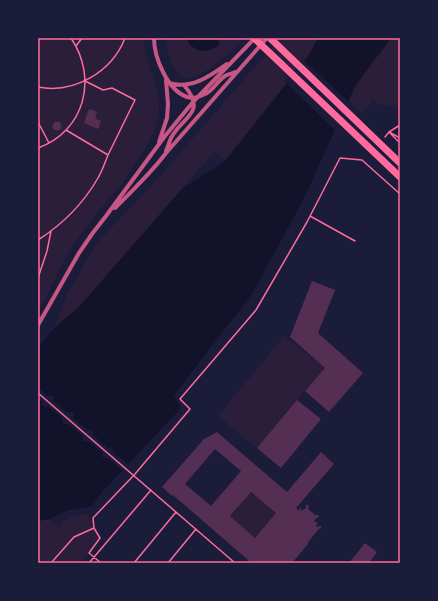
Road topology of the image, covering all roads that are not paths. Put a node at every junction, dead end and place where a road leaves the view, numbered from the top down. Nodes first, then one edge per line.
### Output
1 (154, 38) edge
2 (255, 38) edge
3 (266, 38) edge
4 (270, 38) edge
5 (234, 59) junction
6 (236, 72) junction
7 (166, 78) junction
8 (169, 82) junction
9 (184, 85) junction
10 (193, 97) junction
11 (199, 97) junction
12 (193, 102) junction
13 (158, 146) junction
14 (166, 153) junction
15 (400, 163) edge
16 (400, 177) edge
17 (106, 216) junction
18 (38, 325) edge

1 - 7 street
2 - 5 street
2 - 16 main road
3 - 6 street
4 - 15 main road
5 - 9 street
5 - 11 street
6 - 11 street
6 - 14 street
7 - 8 street
7 - 13 street
8 - 9 street
8 - 10 street
9 - 10 street
10 - 11 street
10 - 12 street
11 - 12 street
12 - 13 street
12 - 14 street
13 - 17 street
14 - 17 street
17 - 18 street

